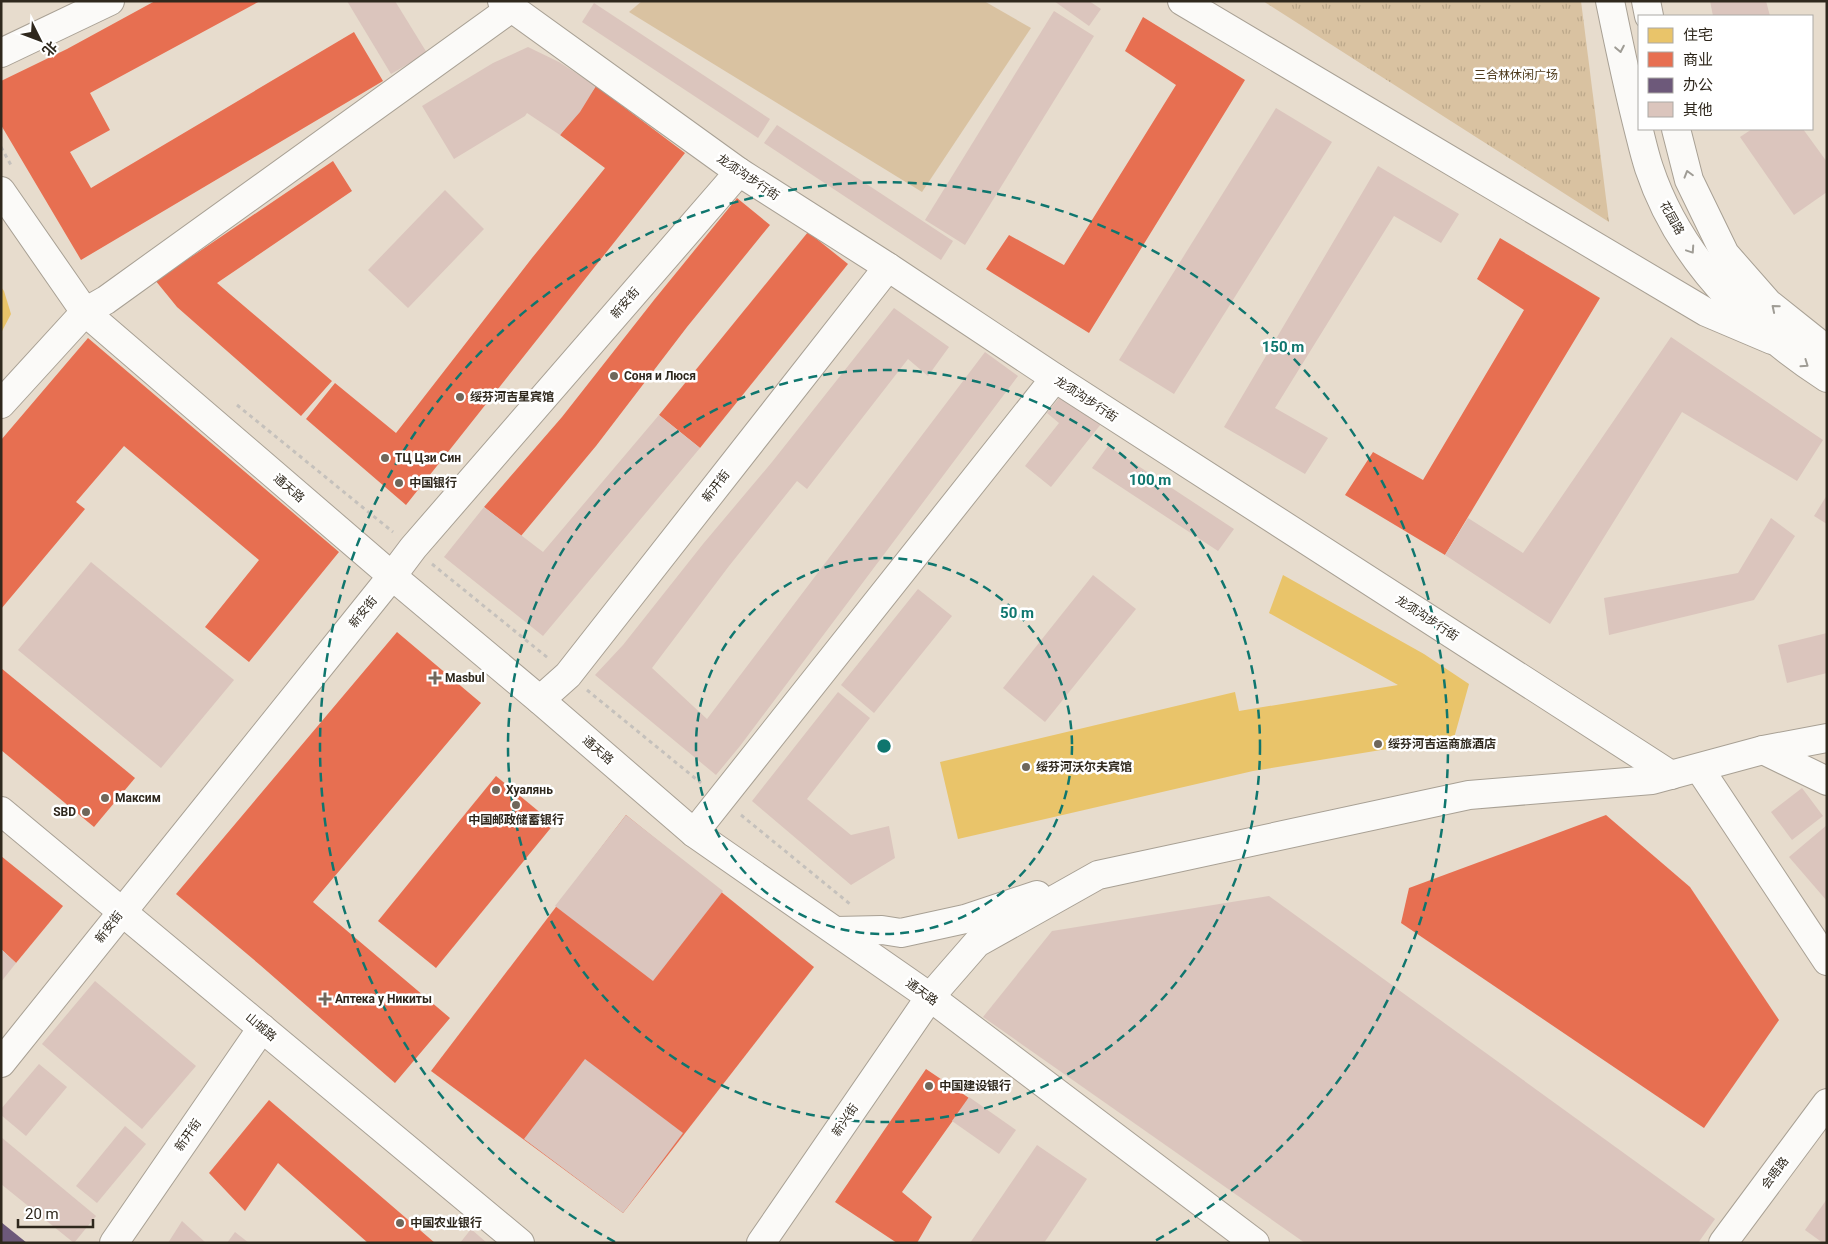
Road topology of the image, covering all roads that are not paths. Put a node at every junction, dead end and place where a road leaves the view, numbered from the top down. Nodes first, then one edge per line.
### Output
1 (110, 1) edge
2 (1182, 1) edge
3 (1610, 1) edge
4 (1646, 1) edge
5 (506, 5) edge
6 (1649, 15) edge
7 (1, 53) edge
8 (1638, 129) edge
9 (1638, 130) edge
10 (1676, 130) edge
11 (739, 172) junction
12 (8, 182) edge
13 (888, 267) junction
14 (85, 312) junction
15 (1772, 340) junction
16 (1827, 350) edge
17 (1054, 378) junction
18 (1827, 378) edge
19 (1, 404) edge
20 (392, 576) junction
21 (540, 700) junction
22 (1824, 737) edge
23 (1763, 750) junction
24 (1699, 768) junction
25 (1671, 775) junction
26 (1827, 781) edge
27 (1, 811) edge
28 (694, 833) junction
29 (1098, 875) junction
30 (121, 911) junction
31 (836, 931) junction
32 (1827, 961) edge
33 (930, 997) junction
34 (262, 1028) junction
35 (1, 1063) edge
36 (1827, 1102) edge
37 (114, 1243) edge
38 (520, 1243) edge
39 (761, 1243) edge
40 (1255, 1243) edge
41 (1723, 1243) edge

1 - 7 street
2 - 15 street
3 -> 8 street, 花园路
4 - 6 street
5 - 11 street, 龙须沟步行街
5 - 14 street
9 -> 15 street, 花园路
16 -> 10 street
11 - 13 street, 龙须沟步行街
11 - 20 street, 新安街
12 - 14 street, 通天路
13 - 17 street, 龙须沟步行街
13 - 21 street, 新开街
14 - 19 street
14 - 20 street, 通天路
15 -> 18 street, 花园路
17 - 25 street, 龙须沟步行街
17 - 28 street
20 - 21 street, 通天路
20 - 30 street, 新安街
21 - 28 street, 通天路
22 - 23 street
23 - 24 street
23 - 26 street
24 - 25 street
24 - 32 street
25 - 29 street
27 - 30 street, 山城路
28 - 31 street, 通天路
29 - 31 street
29 - 33 street, 新兴街
30 - 34 street, 山城路
30 - 35 street, 新安街
31 - 33 street, 通天路
33 - 39 street, 新兴街
33 - 40 street, 通天路
34 - 37 street, 新开街
34 - 38 street, 山城路
36 - 41 street, 会晤路

